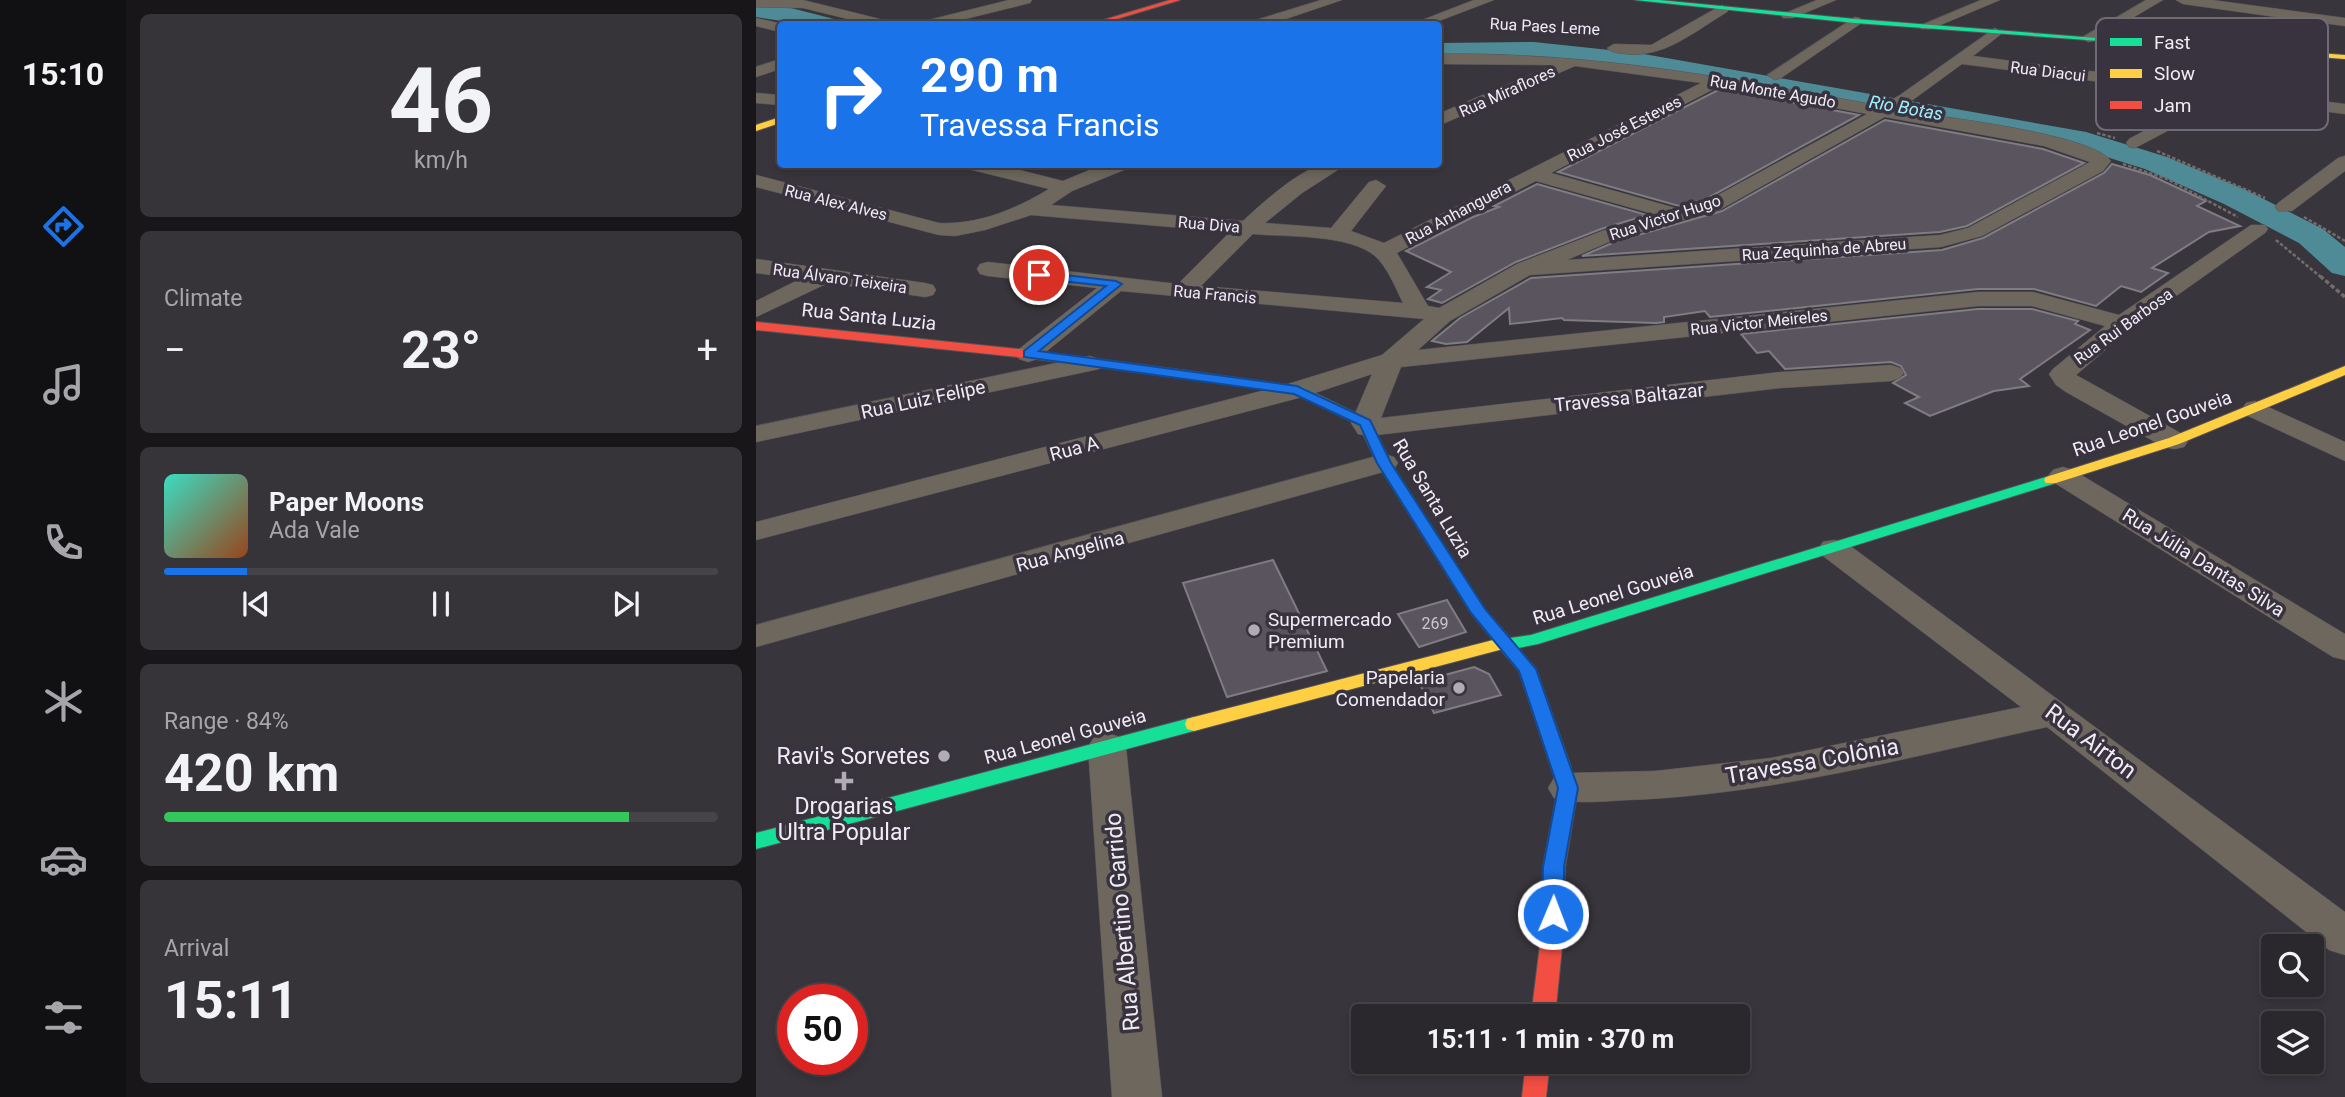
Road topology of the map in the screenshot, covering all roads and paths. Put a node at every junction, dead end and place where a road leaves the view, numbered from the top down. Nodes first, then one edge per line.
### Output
1 (1026, 0) edge
2 (1177, 0) edge
3 (1335, 0) edge
4 (1487, 0) edge
5 (1638, 0) edge
6 (1829, 0) edge
7 (1993, 0) edge
8 (2157, 0) edge
9 (2182, 0) edge
10 (1664, 1) edge
11 (756, 3) edge
12 (862, 3) dead end
13 (1723, 9) junction
14 (829, 10) junction
15 (1787, 15) junction
16 (2299, 15) junction
17 (2124, 18) edge
18 (2293, 18) edge
19 (2319, 18) edge
20 (871, 21) edge
21 (942, 21) edge
22 (1104, 21) edge
23 (1268, 21) edge
24 (1428, 21) edge
25 (1855, 21) junction
26 (756, 22) edge
27 (1926, 26) junction
28 (777, 27) edge
29 (1995, 32) junction
30 (2096, 34) edge
31 (2088, 38) junction
32 (2096, 39) edge
33 (1593, 46) dead end
34 (1442, 59) edge
35 (1576, 60) junction
36 (1960, 60) junction
37 (777, 65) edge
38 (756, 72) edge
39 (1775, 75) dead end
40 (2096, 77) edge
41 (1717, 81) junction
42 (756, 98) edge
43 (777, 100) edge
44 (1890, 108) junction
45 (1442, 119) edge
46 (777, 121) edge
47 (756, 128) edge
48 (2160, 130) edge
49 (2094, 133) dead end
50 (2136, 143) junction
51 (2102, 161) junction
52 (2345, 162) edge
53 (987, 168) edge
54 (1112, 168) edge
55 (1330, 168) edge
56 (1532, 174) junction
57 (756, 181) edge
58 (1376, 186) dead end
59 (1065, 187) junction
60 (2285, 207) junction
61 (1030, 209) junction
62 (1678, 215) junction
63 (1247, 228) junction
64 (2259, 229) junction
65 (1337, 235) junction
66 (2345, 241) edge
67 (1385, 251) junction
68 (756, 266) edge
69 (988, 269) dead end
70 (1525, 270) junction
71 (824, 276) junction
72 (1116, 284) junction
73 (925, 290) dead end
74 (1183, 291) junction
75 (2345, 297) edge
76 (756, 310) edge
77 (1419, 311) junction
78 (1442, 316) junction
79 (2123, 323) junction
80 (756, 326) edge
81 (1028, 354) junction
82 (1391, 359) junction
83 (1090, 364) junction
84 (2345, 370) edge
85 (1891, 373) dead end
86 (1297, 390) junction
87 (2255, 409) junction
88 (1367, 425) junction
89 (756, 434) edge
90 (2174, 441) junction
91 (2345, 453) edge
92 (1384, 463) junction
93 (2063, 475) junction
94 (756, 531) edge
95 (1835, 550) junction
96 (756, 636) edge
97 (1508, 645) junction
98 (2345, 649) edge
99 (2054, 713) junction
100 (1107, 747) junction
101 (1568, 788) junction
102 (756, 841) edge
103 (2345, 937) edge
104 (1544, 1004) edge
105 (1537, 1074) edge
106 (1137, 1097) edge
107 (1534, 1097) edge

1 - 21 street
2 - 22 street
3 - 23 street
4 - 24 street
5 - 10 street
6 - 15 street
7 - 27 street
8 - 17 street
9 - 16 street
10 - 13 street
11 - 14 street
12 - 14 street
13 - 15 street
13 - 33 street, Rua Paes Leme
14 - 20 street
15 - 25 street
16 - 18 street
16 - 19 street
25 - 27 street
25 - 39 street
26 - 28 street
27 - 29 street
29 - 31 street
29 - 36 street, Rua Victor Hugo
30 - 31 street
31 - 32 street
34 - 35 street, Rua Monte Agudo
35 - 41 street, Rua Monte Agudo
35 - 45 street, Rua Miraflores
36 - 40 street, Rua Diacui
36 - 44 street, Rua Victor Hugo
37 - 38 street
41 - 44 street, Rua Monte Agudo
41 - 56 street, Rua José Esteves
42 - 43 street
44 - 51 street, Rua Monte Agudo
44 - 62 street, Rua Victor Hugo
46 - 47 street
48 - 50 street
49 - 50 path
50 - 60 path
51 - 64 path
51 - 70 street, Rua Zequinha de Abreu
52 - 60 street
53 - 59 street
54 - 59 street
55 - 63 street
56 - 62 street
56 - 67 street, Rua Anhanguera
57 - 61 street, Rua Alex Alves
58 - 65 street
59 - 61 street
60 - 66 path
61 - 63 street, Rua Diva
62 - 70 street, Rua Victor Hugo
63 - 65 street, Rua Diva
63 - 74 street
64 - 75 path
64 - 79 street, Rua Rui Barbosa
65 - 67 street, Rua Diva
67 - 77 street
68 - 71 street, Rua Álvaro Teixeira
69 - 72 street, Rua Francis
70 - 78 street, Rua Victor Hugo
71 - 73 street, Rua Álvaro Teixeira
71 - 76 street
72 - 74 street, Rua Francis
72 - 81 street
74 - 77 street, Rua Francis
77 - 78 street, Rua Francis
78 - 82 street, Rua Victor Hugo
79 - 82 street, Rua Victor Meireles
79 - 90 street, Rua Rui Barbosa
80 - 81 street, Rua Santa Luzia
81 - 83 street, Rua Santa Luzia
82 - 86 street, Rua A
82 - 88 street, Rua Victor Hugo
83 - 86 street, Rua Santa Luzia
83 - 89 street, Rua Luiz Felipe
84 - 87 street, Rua Leonel Gouveia
85 - 88 street, Travessa Baltazar
86 - 88 street, Rua Santa Luzia
86 - 94 street, Rua A
87 - 90 street, Rua Leonel Gouveia
87 - 91 street
88 - 92 street, Rua Santa Luzia
90 - 93 street, Rua Leonel Gouveia
92 - 96 street, Rua Angelina
92 - 97 street, Rua Santa Luzia
93 - 95 street, Rua Leonel Gouveia
93 - 98 street, Rua Júlia Dantas Silva
95 - 97 street, Rua Leonel Gouveia
95 - 99 street, Rua Airton
97 - 100 street, Rua Leonel Gouveia
97 - 101 street, Rua Santa Luzia
99 - 101 street, Travessa Colônia
99 - 103 street, Rua Airton
100 - 102 street, Rua Leonel Gouveia
100 - 106 street, Rua Albertino Garrido
101 - 104 street, Rua Santa Luzia
105 - 107 street

